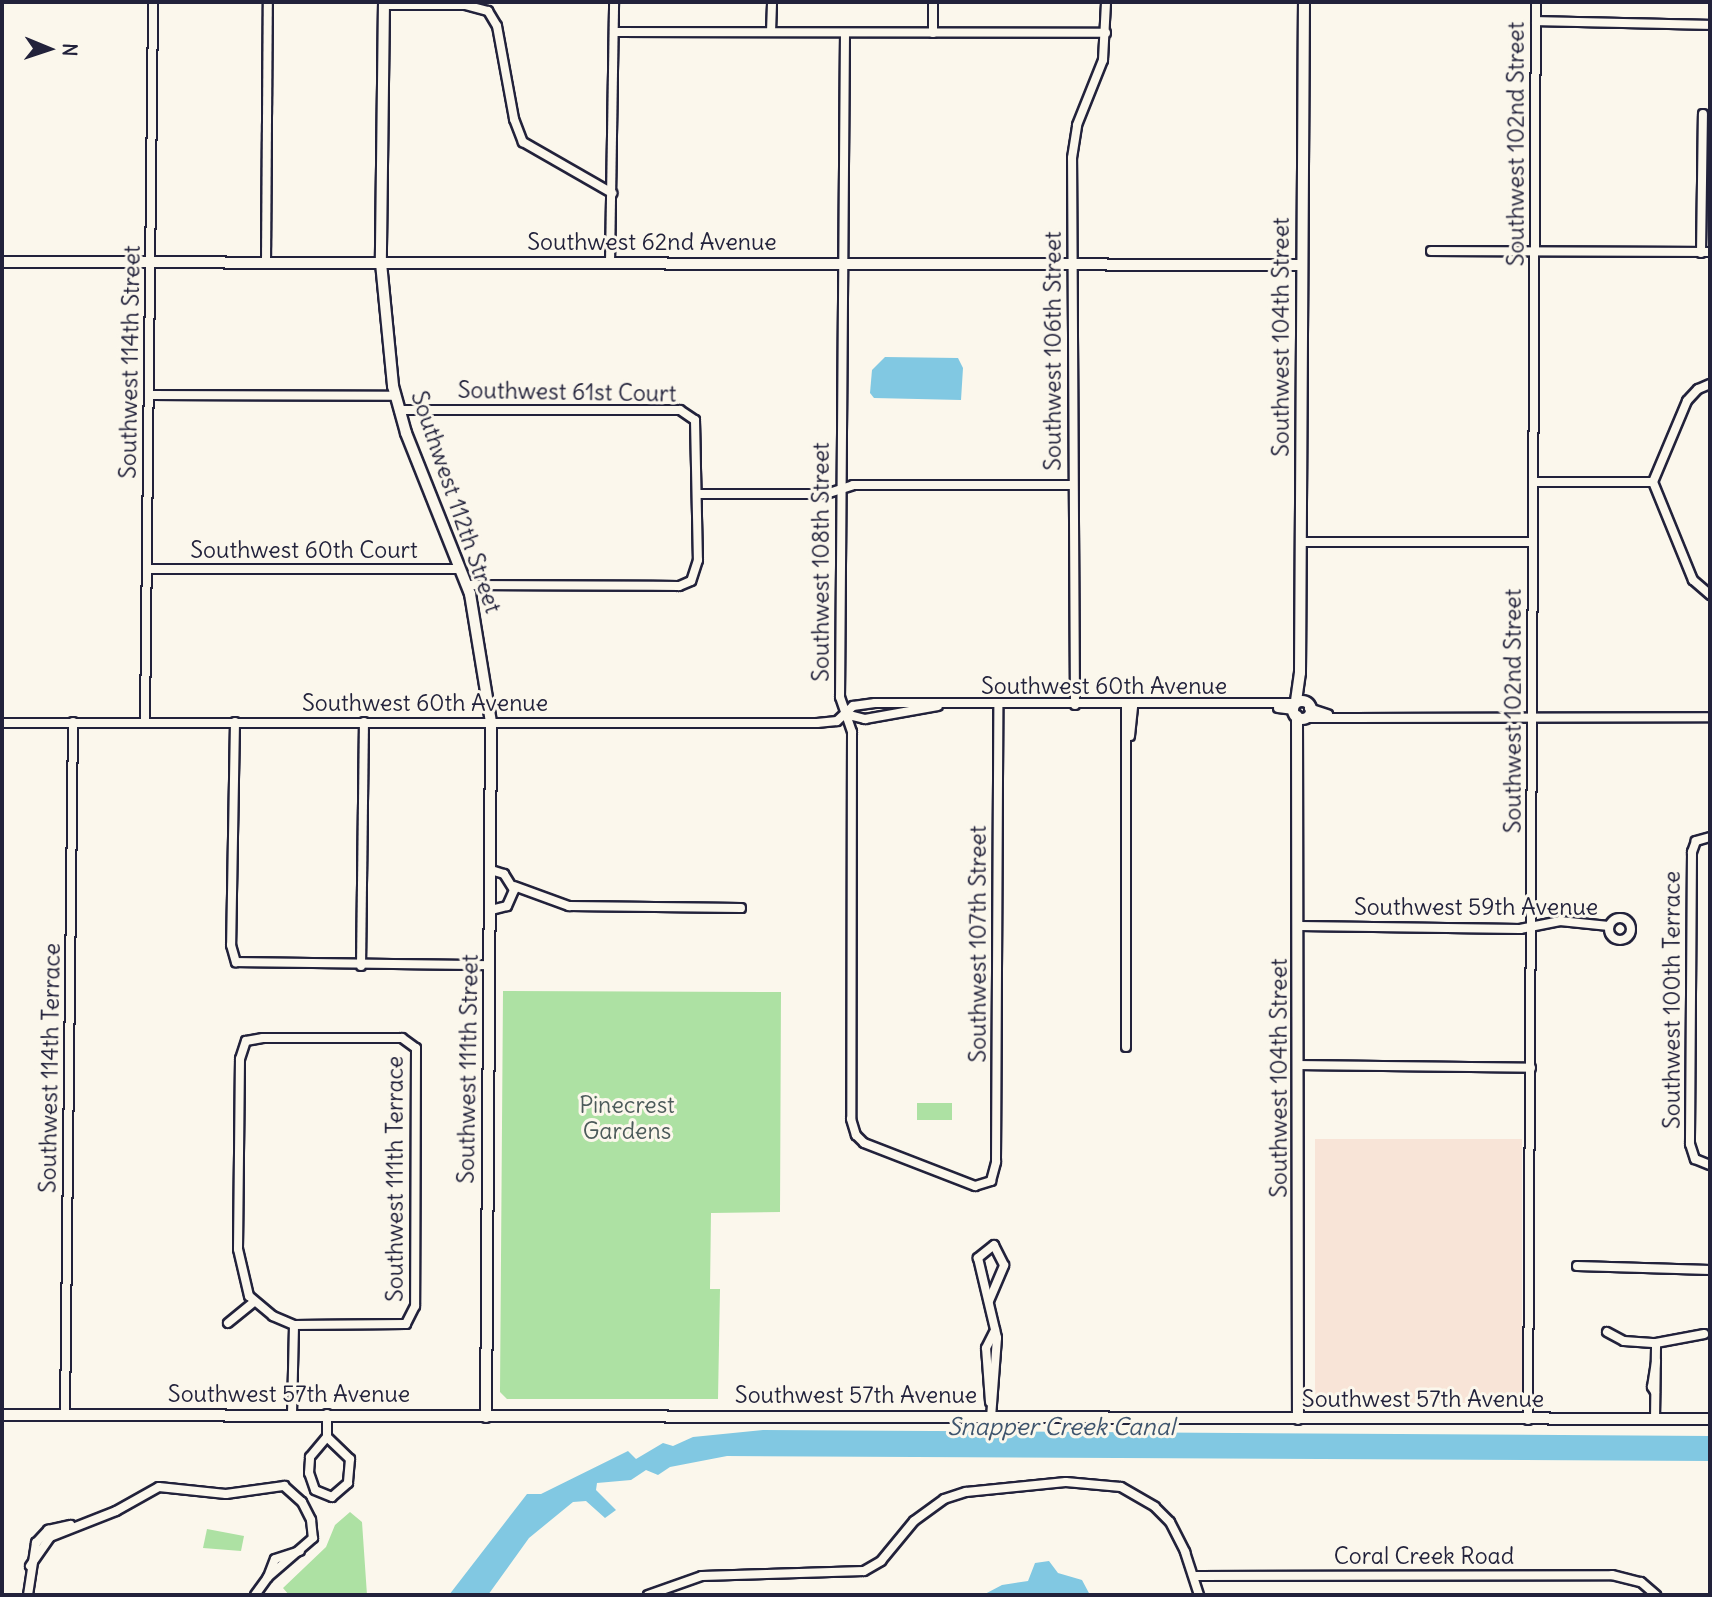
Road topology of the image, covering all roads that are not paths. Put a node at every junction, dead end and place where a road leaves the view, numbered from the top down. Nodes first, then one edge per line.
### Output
1 (153, 2) edge
2 (268, 2) edge
3 (614, 2) edge
4 (772, 2) edge
5 (933, 2) edge
6 (1106, 2) edge
7 (1304, 2) edge
8 (1536, 2) edge
9 (384, 3) edge
10 (1536, 21) junction
11 (1710, 25) edge
12 (771, 32) junction
13 (614, 33) junction
14 (845, 33) junction
15 (933, 33) junction
16 (1106, 33) junction
17 (1703, 114) dead end
18 (612, 193) junction
19 (1431, 251) dead end
20 (1535, 251) junction
21 (1706, 252) edge
22 (2, 262) edge
23 (150, 262) junction
24 (266, 263) junction
25 (381, 263) junction
26 (610, 263) junction
27 (843, 264) junction
28 (1072, 264) junction
29 (1302, 265) junction
30 (1710, 384) edge
31 (149, 396) junction
32 (395, 396) junction
33 (398, 410) junction
34 (1533, 482) junction
35 (1653, 482) junction
36 (1073, 485) junction
37 (841, 489) junction
38 (698, 494) junction
39 (1300, 542) junction
40 (1533, 542) junction
41 (147, 569) junction
42 (460, 569) junction
43 (467, 585) junction
44 (1710, 595) edge
45 (940, 705) junction
46 (998, 705) junction
47 (1075, 705) junction
48 (1130, 705) junction
49 (1301, 710) junction
50 (845, 714) junction
51 (1532, 715) junction
52 (1710, 717) edge
53 (145, 722) junction
54 (235, 722) junction
55 (364, 722) junction
56 (491, 722) junction
57 (2, 723) edge
58 (73, 723) junction
59 (1710, 837) edge
60 (491, 870) junction
61 (514, 891) junction
62 (741, 908) dead end
63 (491, 910) junction
64 (1300, 926) junction
65 (1531, 926) junction
66 (1609, 926) dead end
67 (490, 965) junction
68 (361, 966) junction
69 (1126, 1047) dead end
70 (1300, 1065) junction
71 (1531, 1068) junction
72 (853, 1130) joint
73 (1710, 1165) edge
74 (1577, 1266) dead end
75 (1710, 1270) edge
76 (989, 1301) junction
77 (254, 1302) junction
78 (228, 1323) dead end
79 (294, 1325) junction
80 (1606, 1332) dead end
81 (1704, 1334) dead end
82 (1656, 1343) junction
83 (292, 1414) junction
84 (327, 1414) junction
85 (2, 1415) edge
86 (65, 1415) junction
87 (486, 1417) junction
88 (991, 1417) junction
89 (1298, 1419) junction
90 (1655, 1419) junction
91 (1710, 1419) edge
92 (1528, 1420) junction
93 (327, 1437) junction
94 (315, 1490) junction
95 (302, 1502) junction
96 (1194, 1576) junction
97 (1653, 1592) edge
98 (28, 1595) edge
99 (255, 1595) edge
100 (648, 1595) edge
101 (1199, 1595) edge

1 - 23 street, Southwest 114th Street
2 - 24 street
3 - 13 street
4 - 12 street
5 - 15 street
6 - 16 street, Southwest 106th Street
7 - 29 main road, Southwest 104th Street
8 - 10 street, Southwest 102nd Street
9 - 18 street
9 - 25 main road, Southwest 112th Street
10 - 11 street
10 - 20 street, Southwest 102nd Street
12 - 13 street
12 - 14 street
13 - 18 street
14 - 15 street
14 - 27 street, Southwest 108th Street
15 - 16 street
16 - 28 street, Southwest 106th Street
17 - 21 street
18 - 26 street
19 - 20 street
20 - 21 street
20 - 34 street, Southwest 102nd Street
22 - 23 main road, Southwest 62nd Avenue
23 - 24 main road, Southwest 62nd Avenue
23 - 31 street, Southwest 114th Street
24 - 25 main road, Southwest 62nd Avenue
25 - 26 main road, Southwest 62nd Avenue
25 - 32 main road, Southwest 112th Street
26 - 27 main road, Southwest 62nd Avenue
27 - 28 main road, Southwest 62nd Avenue
27 - 37 street, Southwest 108th Street
28 - 29 main road, Southwest 62nd Avenue
28 - 36 street, Southwest 106th Street
29 - 39 main road, Southwest 104th Street
30 - 35 street
31 - 32 street
31 - 41 street, Southwest 114th Street
32 - 33 main road, Southwest 112th Street
33 - 38 street, Southwest 61st Court
33 - 42 main road, Southwest 112th Street
34 - 35 street
34 - 40 street, Southwest 102nd Street
35 - 44 street
36 - 37 street
36 - 47 street, Southwest 106th Street
37 - 38 street
37 - 50 street, Southwest 108th Street
38 - 43 street
39 - 40 street
39 - 49 main road, Southwest 104th Street
40 - 51 street, Southwest 102nd Street
41 - 42 street, Southwest 60th Court
41 - 53 street, Southwest 114th Street
42 - 43 main road, Southwest 112th Street
43 - 56 main road, Southwest 112th Street
45 - 46 street, Southwest 60th Avenue
45 - 50 street, Southwest 60th Avenue
45 - 50 street, Southwest 60th Avenue
46 - 47 street, Southwest 60th Avenue
46 - 72 street, Southwest 107th Street
47 - 48 street, Southwest 60th Avenue
48 - 49 street, Southwest 60th Avenue
48 - 69 street
49 - 51 street, Southwest 60th Avenue
49 - 64 main road, Southwest 104th Street
50 - 56 street, Southwest 60th Avenue
50 - 72 street, Southwest 108th Street
51 - 52 street, Southwest 60th Avenue
51 - 65 street, Southwest 102nd Street
53 - 54 street, Southwest 60th Avenue
53 - 58 street, Southwest 60th Avenue
54 - 55 street, Southwest 60th Avenue
54 - 68 street
55 - 56 street, Southwest 60th Avenue
55 - 68 street
56 - 60 main road, Southwest 111th Street
57 - 58 street, Southwest 60th Avenue
58 - 86 street, Southwest 114th Terrace
59 - 73 street, Southwest 100th Terrace
60 - 61 street
60 - 63 main road, Southwest 111th Street
61 - 62 street
61 - 63 street
63 - 67 main road, Southwest 111th Street
64 - 65 street, Southwest 59th Avenue
64 - 70 main road, Southwest 104th Street
65 - 66 street, Southwest 59th Avenue
65 - 71 street, Southwest 102nd Street
67 - 68 street
67 - 87 main road, Southwest 111th Street
70 - 71 street
70 - 89 main road, Southwest 104th Street
71 - 92 street, Southwest 102nd Street
74 - 75 street
76 - 76 street
76 - 88 street
77 - 78 street
77 - 79 street
77 - 79 street, Southwest 111th Terrace
79 - 83 street
80 - 82 street
81 - 82 street
82 - 90 street
83 - 84 main road, Southwest 57th Avenue
83 - 86 main road, Southwest 57th Avenue
84 - 87 main road, Southwest 57th Avenue
84 - 93 street
85 - 86 main road, Southwest 57th Avenue
87 - 88 main road, Southwest 57th Avenue
88 - 89 main road, Southwest 57th Avenue
89 - 92 main road, Southwest 57th Avenue
90 - 91 main road, Southwest 57th Avenue
90 - 92 main road, Southwest 57th Avenue
93 - 94 street
93 - 94 street
94 - 95 street
95 - 98 street
95 - 99 street
96 - 97 street, Coral Creek Road
96 - 100 street
96 - 101 street

